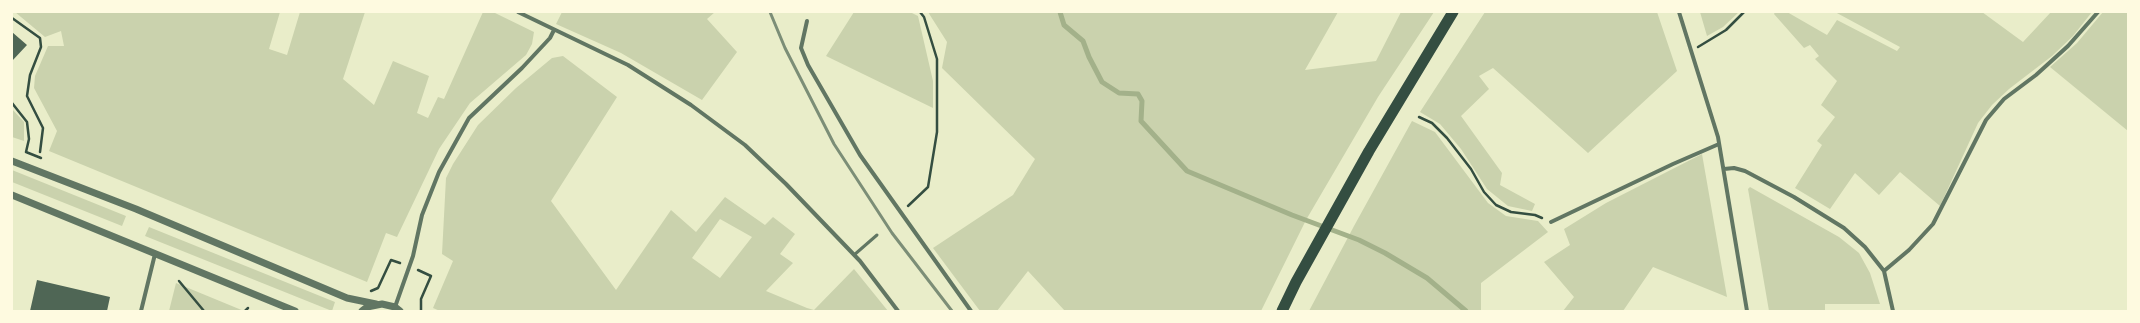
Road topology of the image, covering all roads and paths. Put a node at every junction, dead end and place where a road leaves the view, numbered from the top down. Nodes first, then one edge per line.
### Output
1 (518, 12) edge
2 (920, 12) edge
3 (1453, 12) edge
4 (1679, 12) edge
5 (1744, 12) edge
6 (2098, 12) edge
7 (12, 18) edge
8 (807, 21) dead end
9 (554, 30) junction
10 (1691, 50) junction
11 (12, 103) edge
12 (1419, 117) dead end
13 (1720, 144) junction
14 (40, 152) dead end
15 (12, 161) edge
16 (47, 161) dead end
17 (1724, 169) junction
18 (12, 195) edge
19 (902, 211) junction
20 (1551, 222) joint
21 (877, 235) dead end
22 (155, 254) junction
23 (854, 255) junction
24 (409, 267) junction
25 (1884, 271) junction
26 (179, 281) dead end
27 (366, 293) dead end
28 (376, 304) junction
29 (248, 308) dead end
30 (398, 309) edge
31 (141, 311) edge
32 (204, 311) edge
33 (244, 311) edge
34 (294, 311) edge
35 (362, 311) edge
36 (421, 311) edge
37 (898, 311) edge
38 (970, 311) edge
39 (1282, 311) edge
40 (1748, 311) edge
41 (1893, 311) edge

1 - 9 street
2 - 19 path
3 - 39 highway
4 - 10 street
5 - 10 path
6 - 25 street
7 - 14 path
8 - 19 street
9 - 23 street
9 - 24 street
10 - 13 street
11 - 16 path
12 - 20 path
13 - 17 street
13 - 20 street
15 - 28 street
17 - 25 street
17 - 40 street
18 - 22 street
19 - 38 street
21 - 23 lane
22 - 31 street
22 - 34 street
23 - 37 street
24 - 27 path
24 - 30 street
24 - 36 path
25 - 41 street
26 - 32 path
28 - 30 street
28 - 35 street
29 - 33 path

